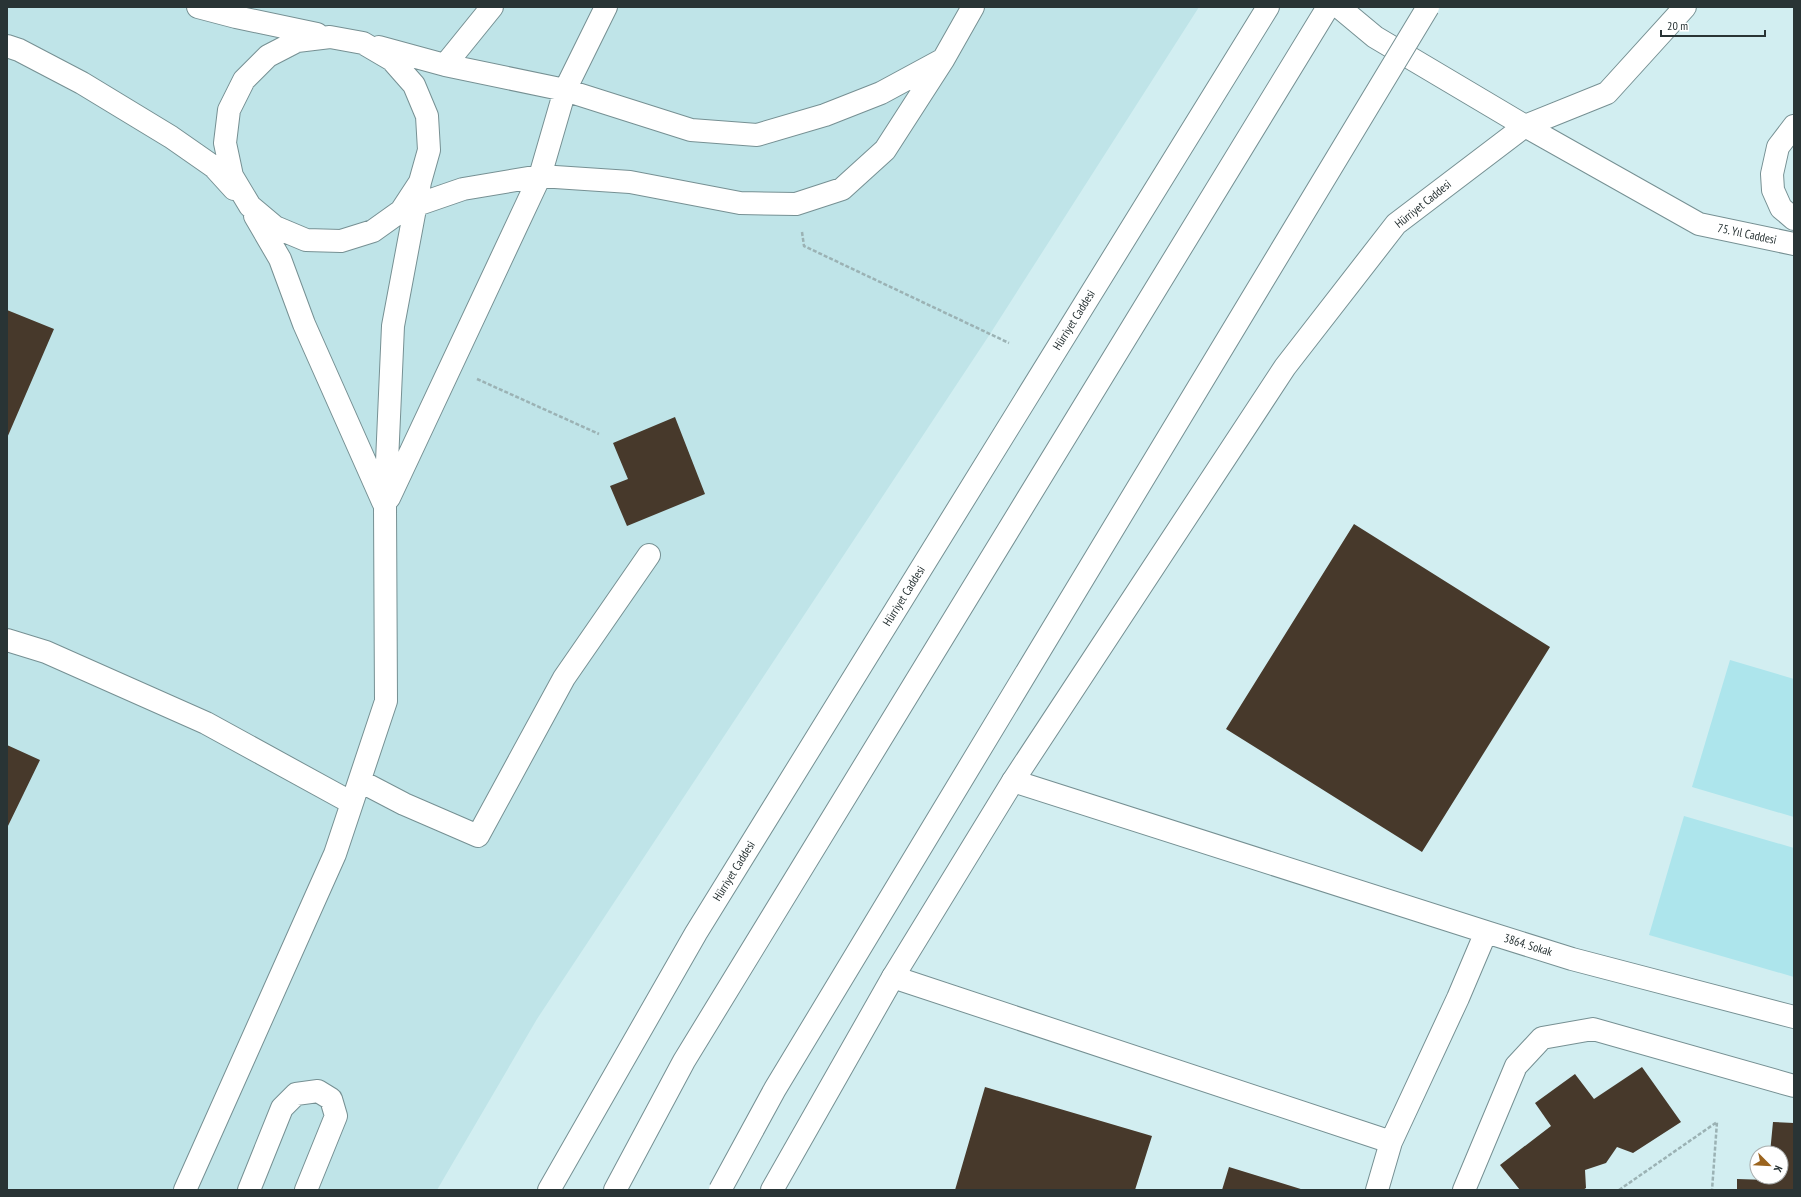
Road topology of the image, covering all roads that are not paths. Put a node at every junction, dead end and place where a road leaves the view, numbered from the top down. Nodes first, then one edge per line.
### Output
1 (198, 7) edge
2 (492, 7) edge
3 (606, 7) edge
4 (973, 7) edge
5 (1268, 7) edge
6 (1328, 7) edge
7 (1339, 7) edge
8 (1428, 7) edge
9 (1685, 7) edge
10 (330, 37) junction
11 (363, 43) junction
12 (7, 46) edge
13 (943, 60) junction
14 (445, 65) junction
15 (565, 90) junction
16 (1525, 126) junction
17 (1794, 126) edge
18 (540, 176) junction
19 (250, 206) junction
20 (408, 208) junction
21 (1794, 219) edge
22 (1794, 244) edge
23 (385, 507) junction
24 (649, 555) dead end
25 (7, 640) edge
26 (360, 781) junction
27 (1013, 781) junction
28 (352, 803) junction
29 (1486, 932) junction
30 (893, 977) junction
31 (1794, 1016) edge
32 (1794, 1086) edge
33 (1391, 1142) junction
34 (185, 1190) edge
35 (250, 1190) edge
36 (306, 1190) edge
37 (549, 1190) edge
38 (615, 1190) edge
39 (720, 1190) edge
40 (772, 1190) edge
41 (1377, 1190) edge
42 (1464, 1190) edge

1 - 10 main road
2 - 14 main road
3 - 15 main road
4 - 13 main road
5 - 37 main road, Hürriyet Caddesi
6 - 38 main road
7 - 16 main road
8 - 39 main road, bridge
9 - 16 main road, Hürriyet Caddesi
10 - 11 main road
10 - 19 main road
11 - 14 main road
11 - 20 main road
12 - 19 main road
13 - 15 main road
13 - 18 main road
14 - 15 main road
15 - 18 main road
16 - 22 main road, 75. Yıl Caddesi
16 - 27 main road, Hürriyet Caddesi
17 - 21 main road
18 - 20 main road
18 - 23 main road
19 - 20 main road
19 - 23 main road
20 - 23 main road
23 - 26 main road
24 - 26 main road
25 - 28 main road
26 - 28 main road
27 - 29 main road, 3864. Sokak
27 - 30 main road, Hürriyet Caddesi
28 - 34 main road
29 - 31 main road, 3864. Sokak
29 - 33 main road
30 - 33 main road
30 - 40 main road, Hürriyet Caddesi
32 - 42 main road
33 - 41 main road
35 - 36 main road

